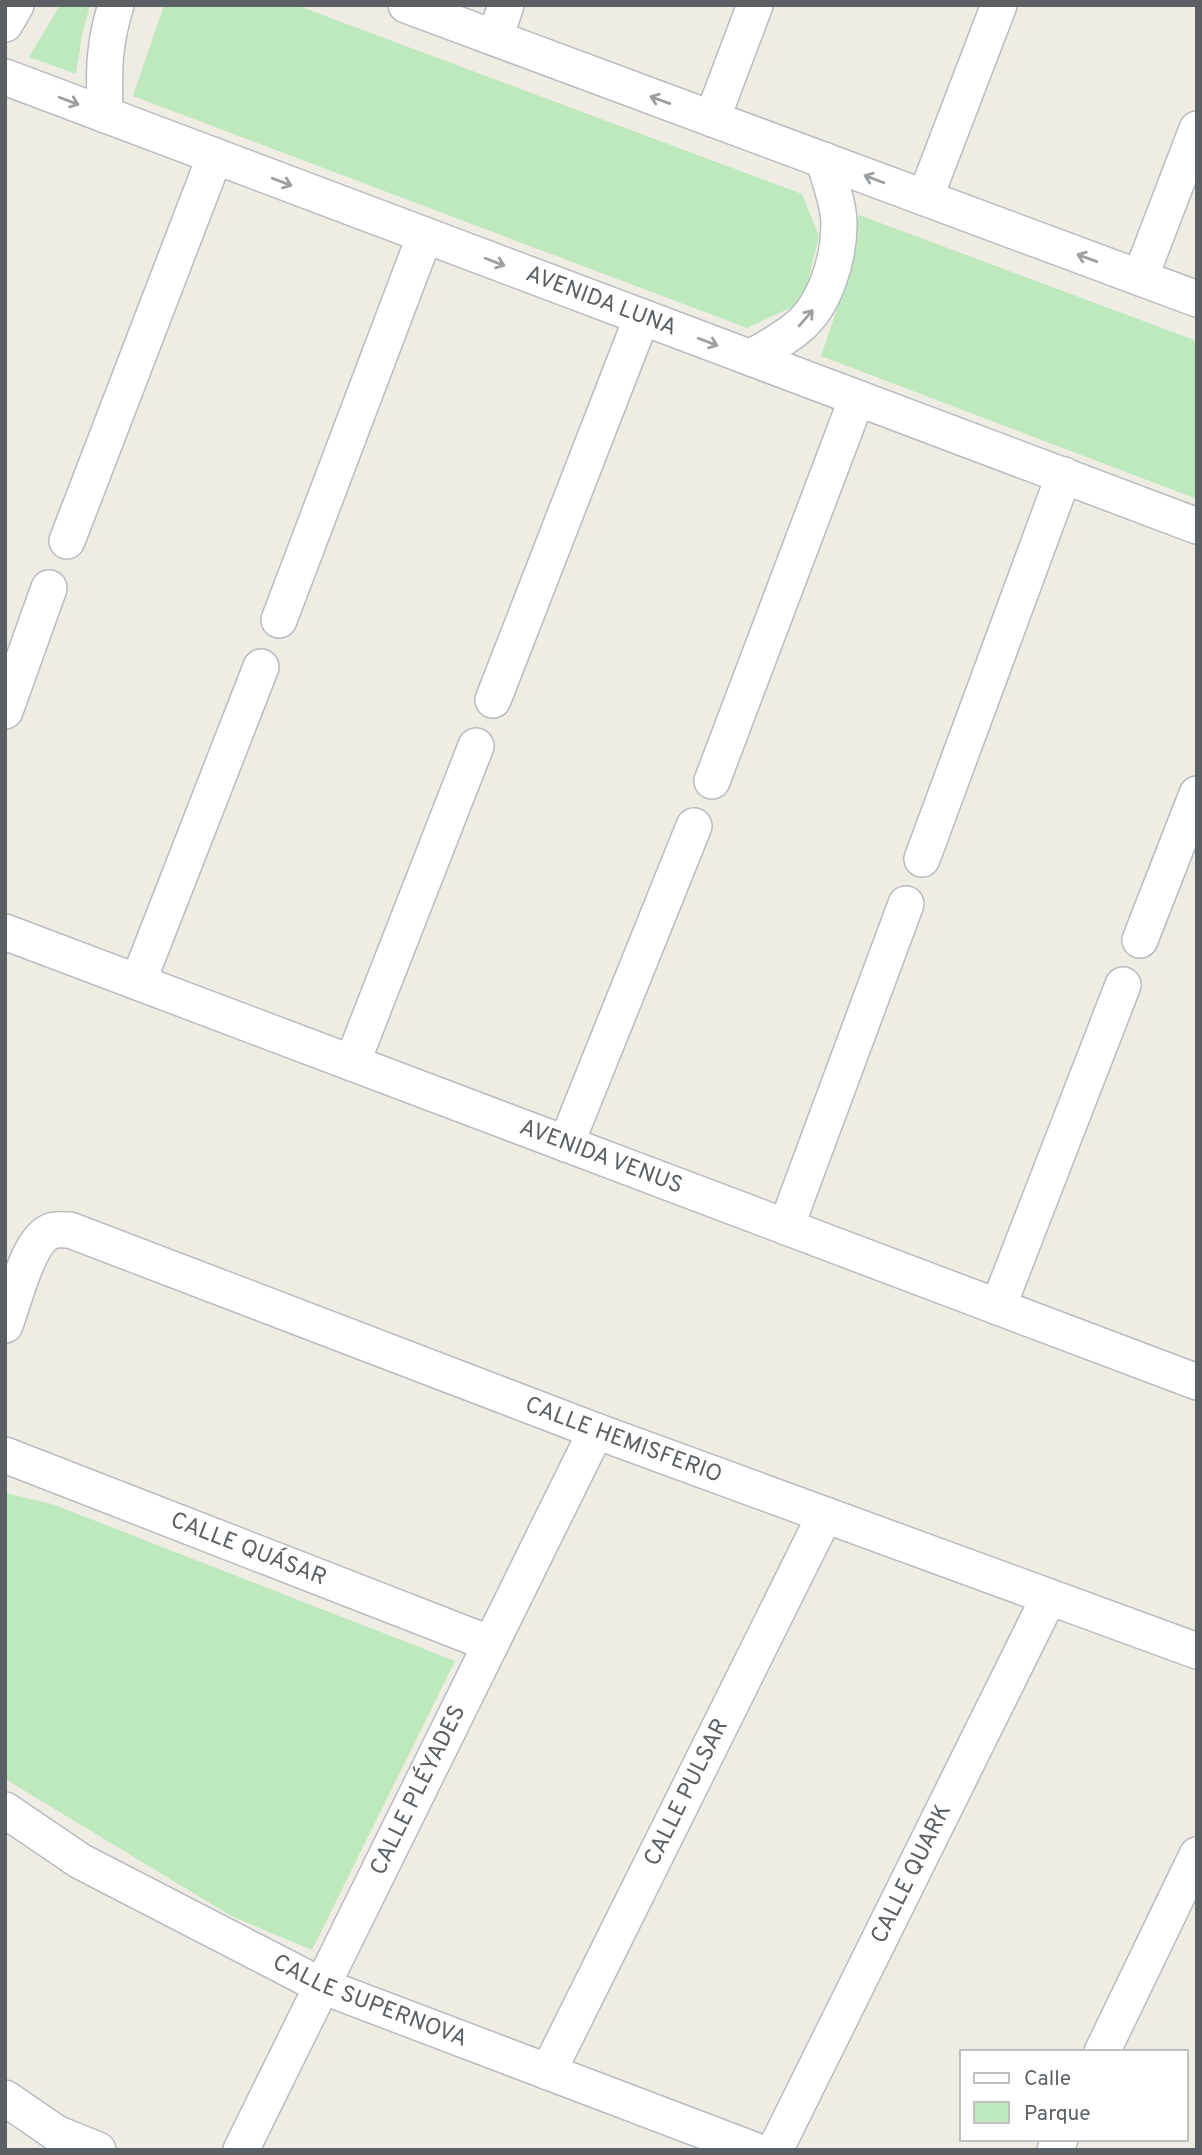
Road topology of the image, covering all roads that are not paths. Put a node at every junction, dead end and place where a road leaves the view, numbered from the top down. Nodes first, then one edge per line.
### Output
1 (16, 5) edge
2 (116, 5) edge
3 (406, 5) edge
4 (506, 5) edge
5 (755, 5) edge
6 (999, 5) edge
7 (5, 24) edge
8 (495, 38) junction
9 (5, 78) edge
10 (105, 115) junction
11 (712, 119) junction
12 (1197, 129) edge
13 (215, 156) junction
14 (824, 160) junction
15 (925, 198) junction
16 (425, 235) junction
17 (1140, 278) junction
18 (1197, 299) edge
19 (642, 317) junction
20 (751, 358) junction
21 (858, 398) junction
22 (1064, 475) junction
23 (1197, 526) edge
24 (67, 541) dead end
25 (49, 588) dead end
26 (279, 620) dead end
27 (261, 667) dead end
28 (493, 700) dead end
29 (5, 711) edge
30 (476, 746) dead end
31 (712, 781) dead end
32 (1197, 794) edge
33 (694, 826) dead end
34 (922, 859) dead end
35 (906, 904) dead end
36 (5, 932) edge
37 (1140, 940) dead end
38 (138, 982) junction
39 (1124, 985) dead end
40 (352, 1063) junction
41 (566, 1144) junction
42 (786, 1227) junction
43 (998, 1307) junction
44 (5, 1325) edge
45 (1197, 1382) edge
46 (596, 1431) junction
47 (5, 1454) edge
48 (825, 1515) junction
49 (1049, 1597) junction
50 (491, 1644) junction
51 (1197, 1651) edge
52 (5, 1810) edge
53 (1197, 1855) edge
54 (322, 1986) junction
55 (1103, 2050) edge
56 (548, 2072) junction
57 (5, 2098) edge
58 (98, 2150) edge
59 (241, 2150) edge
60 (754, 2150) edge
61 (775, 2150) edge

1 - 7 street
2 - 10 street
3 - 8 street
4 - 8 street
5 - 11 street
6 - 15 street
11 -> 8 street
9 -> 10 street, AVENIDA LUNA
10 - 13 street, AVENIDA LUNA
11 - 14 street
12 - 17 street
13 -> 16 street, AVENIDA LUNA
13 - 24 street
15 -> 14 street
20 -> 14 street
17 -> 15 street
16 -> 19 street, AVENIDA LUNA
16 - 26 street
17 - 18 street
19 -> 20 street, AVENIDA LUNA
19 - 28 street
20 - 21 street, AVENIDA LUNA
21 - 22 street, AVENIDA LUNA
21 - 31 street
22 - 23 street, AVENIDA LUNA
22 - 34 street
25 - 29 street
27 - 38 street
30 - 40 street
32 - 37 street
33 - 41 street
35 - 42 street
36 - 38 street, AVENIDA VENUS
38 - 40 street, AVENIDA VENUS
39 - 43 street
40 - 41 street, AVENIDA VENUS
41 - 42 street, AVENIDA VENUS
42 - 43 street, AVENIDA VENUS
43 - 45 street, AVENIDA VENUS
44 - 46 street, CALLE HEMISFERIO
46 - 48 street, CALLE HEMISFERIO
46 - 50 street, CALLE PLÉYADES
47 - 50 street, CALLE QUÁSAR
48 - 49 street, CALLE HEMISFERIO
48 - 56 street, CALLE PULSAR
49 - 51 street, CALLE HEMISFERIO
49 - 61 street, CALLE QUARK
50 - 54 street, CALLE PLÉYADES
52 - 54 street, CALLE SUPERNOVA
53 - 55 street
54 - 56 street, CALLE SUPERNOVA
54 - 59 street, CALLE PLÉYADES
56 - 60 street, CALLE SUPERNOVA
57 - 58 street

